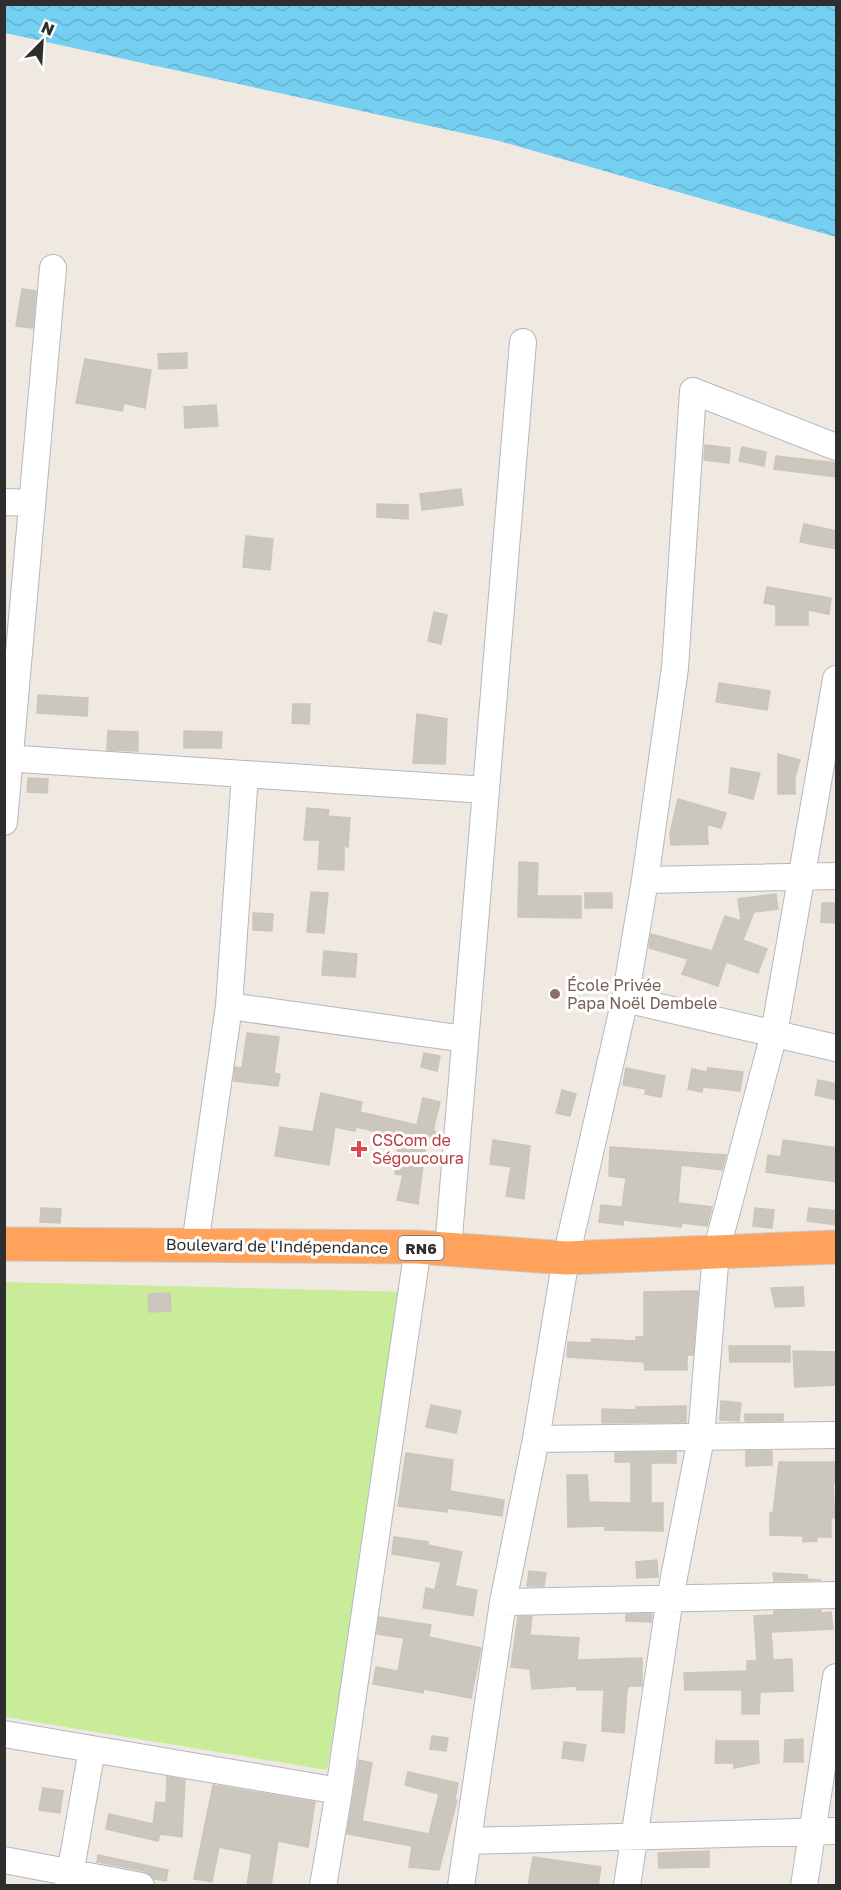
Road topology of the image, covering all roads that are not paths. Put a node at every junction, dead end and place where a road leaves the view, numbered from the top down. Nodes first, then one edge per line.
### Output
1 (53, 268) dead end
2 (524, 342) dead end
3 (837, 447) edge
4 (4, 501) edge
5 (32, 503) junction
6 (837, 679) edge
7 (7, 758) edge
8 (245, 774) junction
9 (486, 790) junction
10 (4, 822) edge
11 (802, 876) junction
12 (837, 876) edge
13 (645, 880) junction
14 (625, 999) junction
15 (230, 1006) junction
16 (774, 1034) junction
17 (465, 1039) junction
18 (837, 1048) edge
19 (4, 1244) edge
20 (195, 1245) junction
21 (837, 1247) edge
22 (433, 1248) junction
23 (716, 1252) junction
24 (566, 1258) junction
25 (837, 1435) edge
26 (701, 1438) junction
27 (536, 1439) junction
28 (837, 1594) edge
29 (670, 1598) junction
30 (503, 1602) junction
31 (837, 1677) edge
32 (4, 1734) edge
33 (92, 1749) junction
34 (339, 1791) junction
35 (824, 1831) edge
36 (634, 1836) junction
37 (468, 1841) junction
38 (4, 1860) edge
39 (69, 1879) edge
40 (141, 1886) edge
41 (323, 1886) edge
42 (461, 1886) edge
43 (627, 1886) edge
44 (804, 1886) edge

1 - 5 street
2 - 9 street
3 - 13 street
4 - 5 street
5 - 7 street
6 - 11 street
7 - 8 street
7 - 10 street
8 - 9 street
8 - 15 street
9 - 17 street
11 - 12 street
11 - 13 street
11 - 16 street
13 - 14 street
14 - 16 street
14 - 24 street
15 - 17 street
15 - 20 street
16 - 18 street
16 - 23 street
17 - 22 street
19 - 20 highway, Boulevard de l'Indépendance / RN6
20 - 22 highway, Boulevard de l'Indépendance / RN6
21 - 23 highway, Boulevard de l'Indépendance / RN6
22 - 24 highway, Boulevard de l'Indépendance / RN6
22 - 34 street
23 - 24 highway, Boulevard de l'Indépendance / RN6
23 - 26 street
24 - 27 street
25 - 26 street
26 - 27 street
26 - 29 street
27 - 30 street
28 - 29 street
29 - 30 street
29 - 36 street
30 - 37 street
31 - 35 street
32 - 33 street
33 - 34 street
33 - 39 street
34 - 41 street
35 - 36 street
35 - 44 street
36 - 37 street
36 - 43 street
37 - 42 street
38 - 39 street
39 - 40 street

